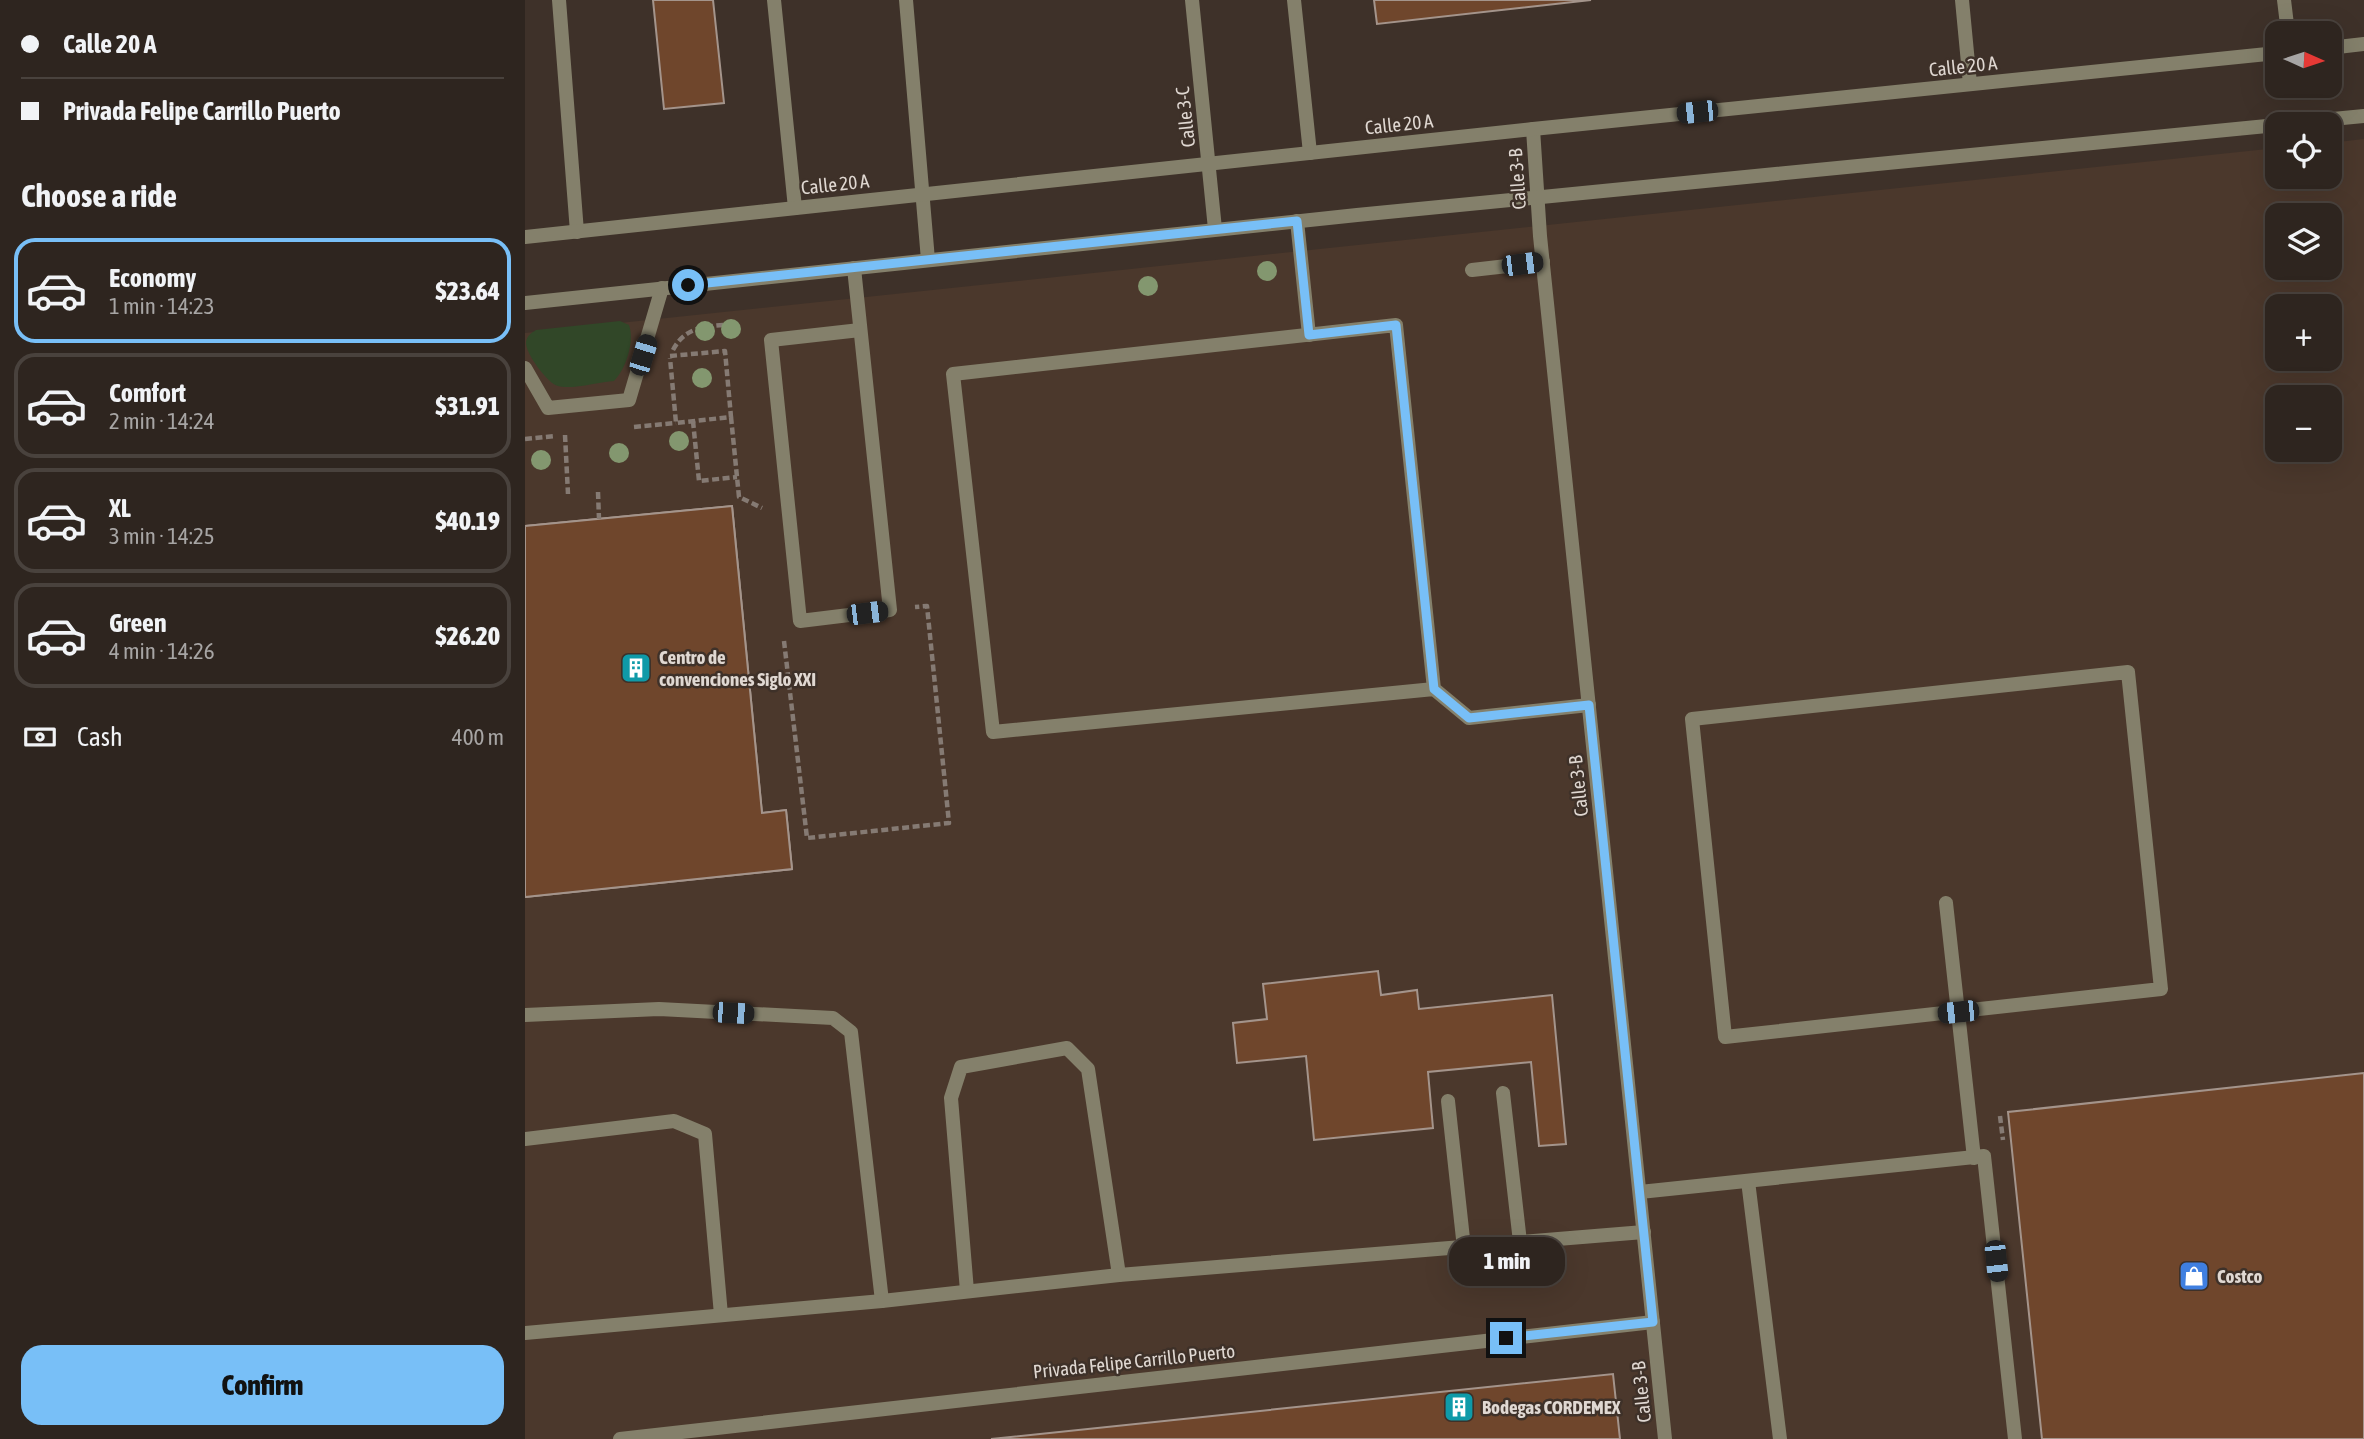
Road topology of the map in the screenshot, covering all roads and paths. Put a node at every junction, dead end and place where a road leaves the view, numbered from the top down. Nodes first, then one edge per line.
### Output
1 (559, 0) edge
2 (774, 0) edge
3 (906, 0) edge
4 (1192, 0) edge
5 (1294, 0) edge
6 (1962, 0) edge
7 (2284, 0) edge
8 (2287, 21) edge
9 (2364, 44) edge
10 (2342, 47) edge
11 (2265, 54) edge
12 (1970, 84) junction
13 (2364, 116) edge
14 (2342, 118) edge
15 (2265, 125) edge
16 (1533, 129) junction
17 (1310, 153) junction
18 (1210, 163) junction
19 (922, 195) junction
20 (1537, 197) junction
21 (795, 208) junction
22 (1297, 221) junction
23 (1215, 229) junction
24 (577, 232) junction
25 (525, 237) edge
26 (928, 260) junction
27 (1543, 262) junction
28 (854, 268) junction
29 (1472, 270) dead end
30 (663, 288) junction
31 (525, 303) edge
32 (732, 324) dead end
33 (860, 330) junction
34 (1309, 335) junction
35 (670, 356) junction
36 (525, 368) edge
37 (731, 417) junction
38 (693, 421) junction
39 (565, 435) dead end
40 (737, 477) junction
41 (598, 492) dead end
42 (568, 494) dead end
43 (769, 512) dead end
44 (599, 519) dead end
45 (927, 606) dead end
46 (783, 636) dead end
47 (1434, 689) junction
48 (1589, 705) junction
49 (1947, 904) dead end
50 (1958, 1012) junction
51 (525, 1015) edge
52 (1503, 1093) dead end
53 (1448, 1101) dead end
54 (525, 1139) edge
55 (1974, 1158) junction
56 (1748, 1181) junction
57 (1640, 1192) junction
58 (1644, 1232) junction
59 (1520, 1242) junction
60 (1464, 1248) junction
61 (1119, 1275) junction
62 (967, 1291) junction
63 (882, 1301) junction
64 (721, 1315) junction
65 (1653, 1322) junction
66 (525, 1333) edge
67 (620, 1439) edge
68 (1665, 1439) edge
69 (1780, 1439) edge
70 (2015, 1439) edge

1 - 24 street
2 - 21 street
3 - 19 street
4 - 18 street, Calle 3-C
5 - 17 street
6 - 12 street
7 - 8 street
9 - 10 street
11 - 12 street, Calle 20 A
12 - 16 street, Calle 20 A
13 - 14 street
15 - 20 street
16 - 17 street, Calle 20 A
16 - 20 street, Calle 3-B
17 - 18 street, Calle 20 A
18 - 19 street, Calle 20 A
18 - 23 street, Calle 3-C
19 - 21 street, Calle 20 A
19 - 26 street
20 - 22 street
20 - 27 street, Calle 3-B
21 - 24 street, Calle 20 A
22 - 23 street
22 - 34 street
23 - 26 street
24 - 25 street, Calle 20 A
26 - 28 street
27 - 29 street
27 - 48 street, Calle 3-B
28 - 30 street
28 - 33 street
30 - 31 street
30 - 36 street
32 - 35 path
33 - 33 street
34 - 47 street
34 - 47 street
35 - 37 path
35 - 38 path
37 - 38 path
37 - 40 path
38 - 40 path
39 - 42 path
40 - 43 path
41 - 44 path
45 - 46 path
47 - 48 street
48 - 57 street, Calle 3-B
49 - 50 street
50 - 50 street
50 - 55 street
51 - 63 street
52 - 59 street
53 - 60 street
54 - 64 street
55 - 56 street
55 - 70 street
56 - 57 street
56 - 69 street
57 - 58 street, Calle 3-B
58 - 59 street
58 - 65 street, Calle 3-B
59 - 60 street
60 - 61 street
61 - 62 street
61 - 62 street
62 - 63 street
63 - 64 street
64 - 66 street
65 - 67 street, Privada Felipe Carrillo Puerto
65 - 68 street, Calle 3-B

